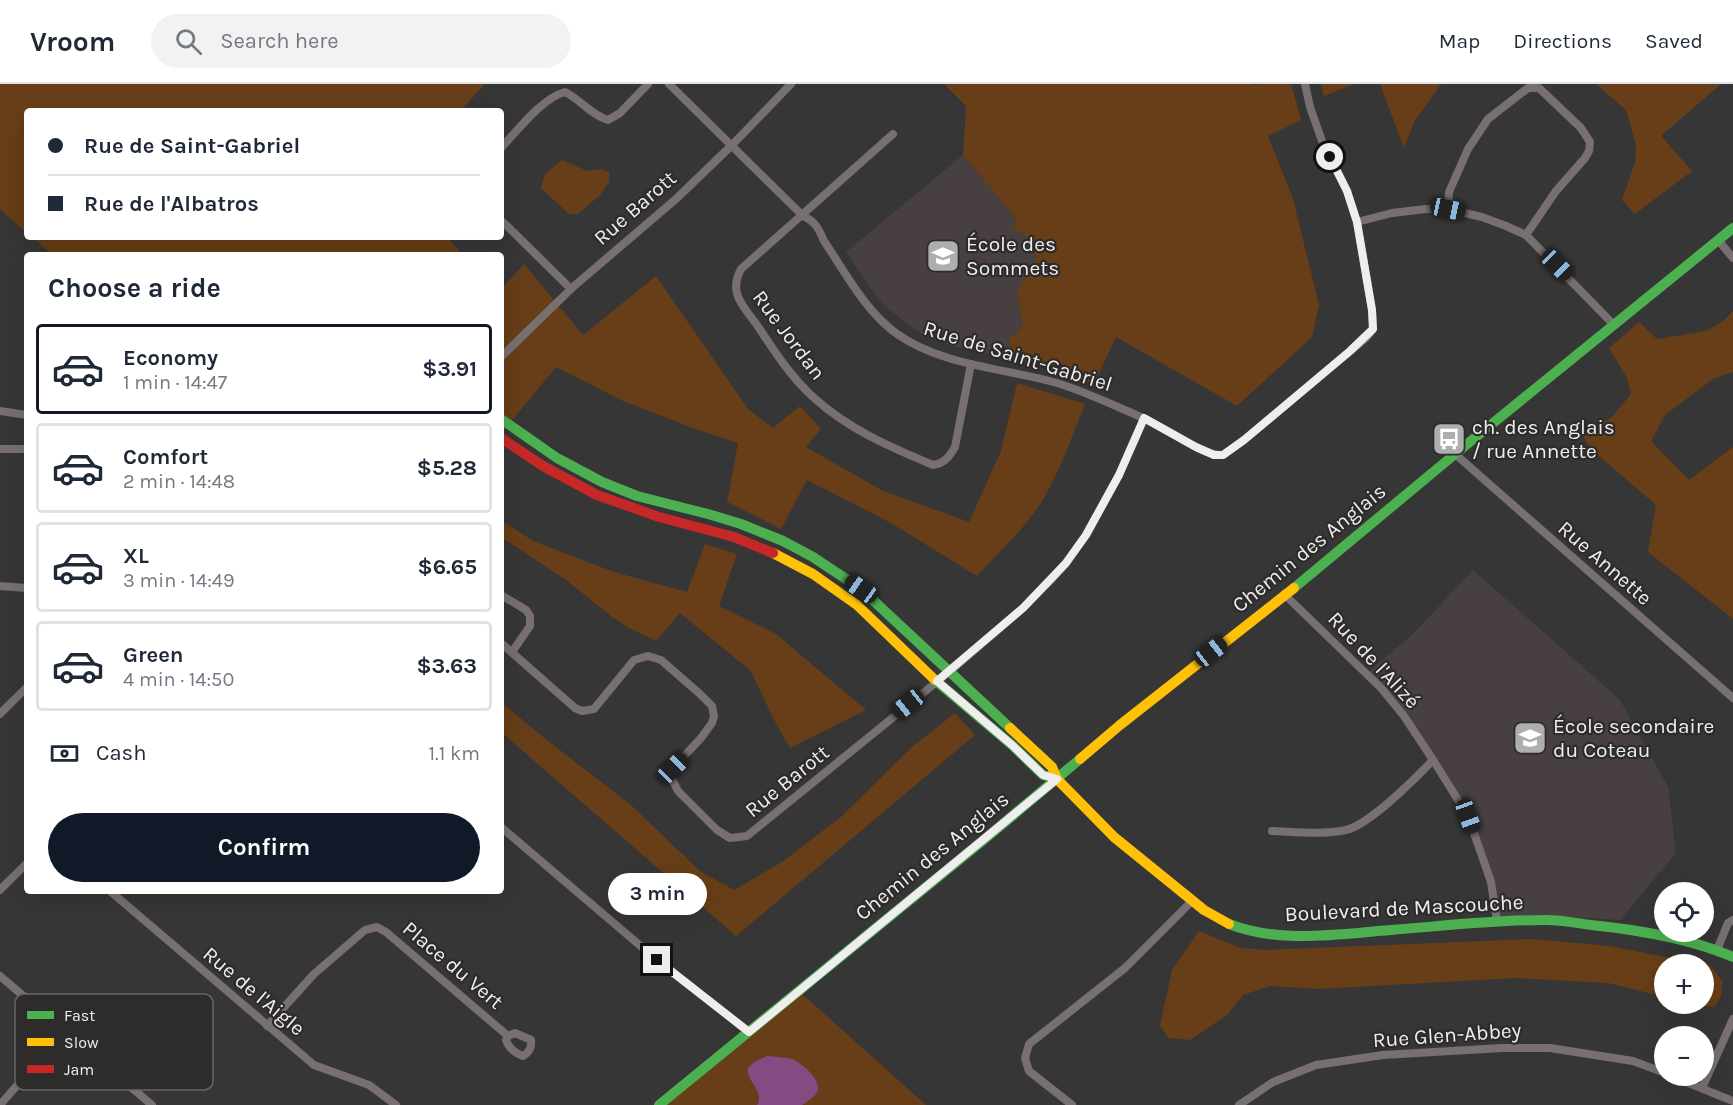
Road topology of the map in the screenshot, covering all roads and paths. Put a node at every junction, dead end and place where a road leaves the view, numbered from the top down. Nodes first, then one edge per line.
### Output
1 (648, 84) edge
2 (669, 84) edge
3 (791, 84) edge
4 (1305, 84) edge
5 (893, 134) dead end
6 (504, 145) edge
7 (731, 146) junction
8 (1448, 209) junction
9 (802, 216) junction
10 (1357, 222) junction
11 (504, 223) edge
12 (1732, 230) edge
13 (1526, 235) junction
14 (1718, 240) junction
15 (1733, 258) edge
16 (571, 289) junction
17 (1614, 325) junction
18 (504, 354) edge
19 (971, 363) junction
20 (0, 411) edge
21 (24, 415) edge
22 (1144, 418) junction
23 (504, 421) edge
24 (504, 440) edge
25 (0, 449) edge
26 (24, 449) edge
27 (1455, 454) junction
28 (0, 586) edge
29 (24, 588) edge
30 (1284, 594) junction
31 (504, 597) edge
32 (504, 645) edge
33 (512, 652) junction
34 (949, 672) junction
35 (937, 681) junction
36 (24, 690) edge
37 (1733, 698) edge
38 (0, 714) edge
39 (1433, 760) junction
40 (1057, 779) junction
41 (504, 830) edge
42 (1272, 831) dead end
43 (24, 866) edge
44 (0, 890) edge
45 (113, 894) edge
46 (1192, 901) junction
47 (1733, 920) edge
48 (1497, 922) junction
49 (1717, 950) junction
50 (1733, 957) edge
51 (0, 976) edge
52 (21, 994) edge
53 (1733, 1019) edge
54 (267, 1026) junction
55 (749, 1032) junction
56 (508, 1036) dead end
57 (1654, 1069) edge
58 (1697, 1086) edge
59 (15, 1088) edge
60 (1702, 1088) junction
61 (134, 1090) edge
62 (1733, 1101) edge
63 (384, 1102) edge
64 (0, 1105) edge
65 (152, 1105) edge
66 (396, 1105) edge
67 (659, 1105) edge
68 (1072, 1105) edge
69 (1239, 1105) edge

1 - 6 street
2 - 7 street, Rue de Saint-Gabriel
3 - 7 street, Rue Barott
4 - 10 street, Rue de Saint-Gabriel
5 - 9 street
7 - 9 street, Rue de Saint-Gabriel
7 - 16 street, Rue Barott
8 - 10 street
8 - 13 street
8 - 13 street
9 - 19 street, Rue de Saint-Gabriel
9 - 19 street, Rue Jordan
10 - 22 street, Rue de Saint-Gabriel
11 - 16 street
12 - 14 street, Chemin des Anglais
13 - 17 street
14 - 15 street
14 - 17 street, Chemin des Anglais
16 - 18 street, Rue Barott
17 - 27 street, Chemin des Anglais
19 - 22 street, Rue de Saint-Gabriel
20 - 21 street
22 - 34 street, Rue Barott
23 - 34 street, Boulevard de Mascouche
24 - 35 street, Boulevard de Mascouche
25 - 26 street
27 - 30 street, Chemin des Anglais
27 - 37 street, Rue Annette
28 - 29 street
30 - 39 street, Rue de l'Alizé
30 - 40 street, Chemin des Anglais
31 - 33 street
32 - 33 street, Rue Barott
33 - 35 street, Rue Barott
34 - 35 street, Rue Barott
34 - 40 street, Boulevard de Mascouche
35 - 40 street, Boulevard de Mascouche
36 - 38 street
39 - 42 street
39 - 48 street, Rue de l'Alizé
40 - 46 street, Boulevard de Mascouche
40 - 55 street, Chemin des Anglais
41 - 55 street
43 - 44 street
45 - 54 street, Rue de l'Aigle
46 - 48 street, Boulevard de Mascouche
46 - 68 street
47 - 49 street
48 - 49 street, Boulevard de Mascouche
49 - 50 street, Boulevard de Mascouche
51 - 52 street
53 - 60 street
54 - 56 street, Place du Vert
54 - 63 street, Rue de l'Aigle
55 - 67 street, Chemin des Anglais
57 - 69 street, Rue Glen-Abbey
58 - 60 street
59 - 64 street
60 - 62 street
61 - 65 street
63 - 66 street, Rue de l'Aigle

